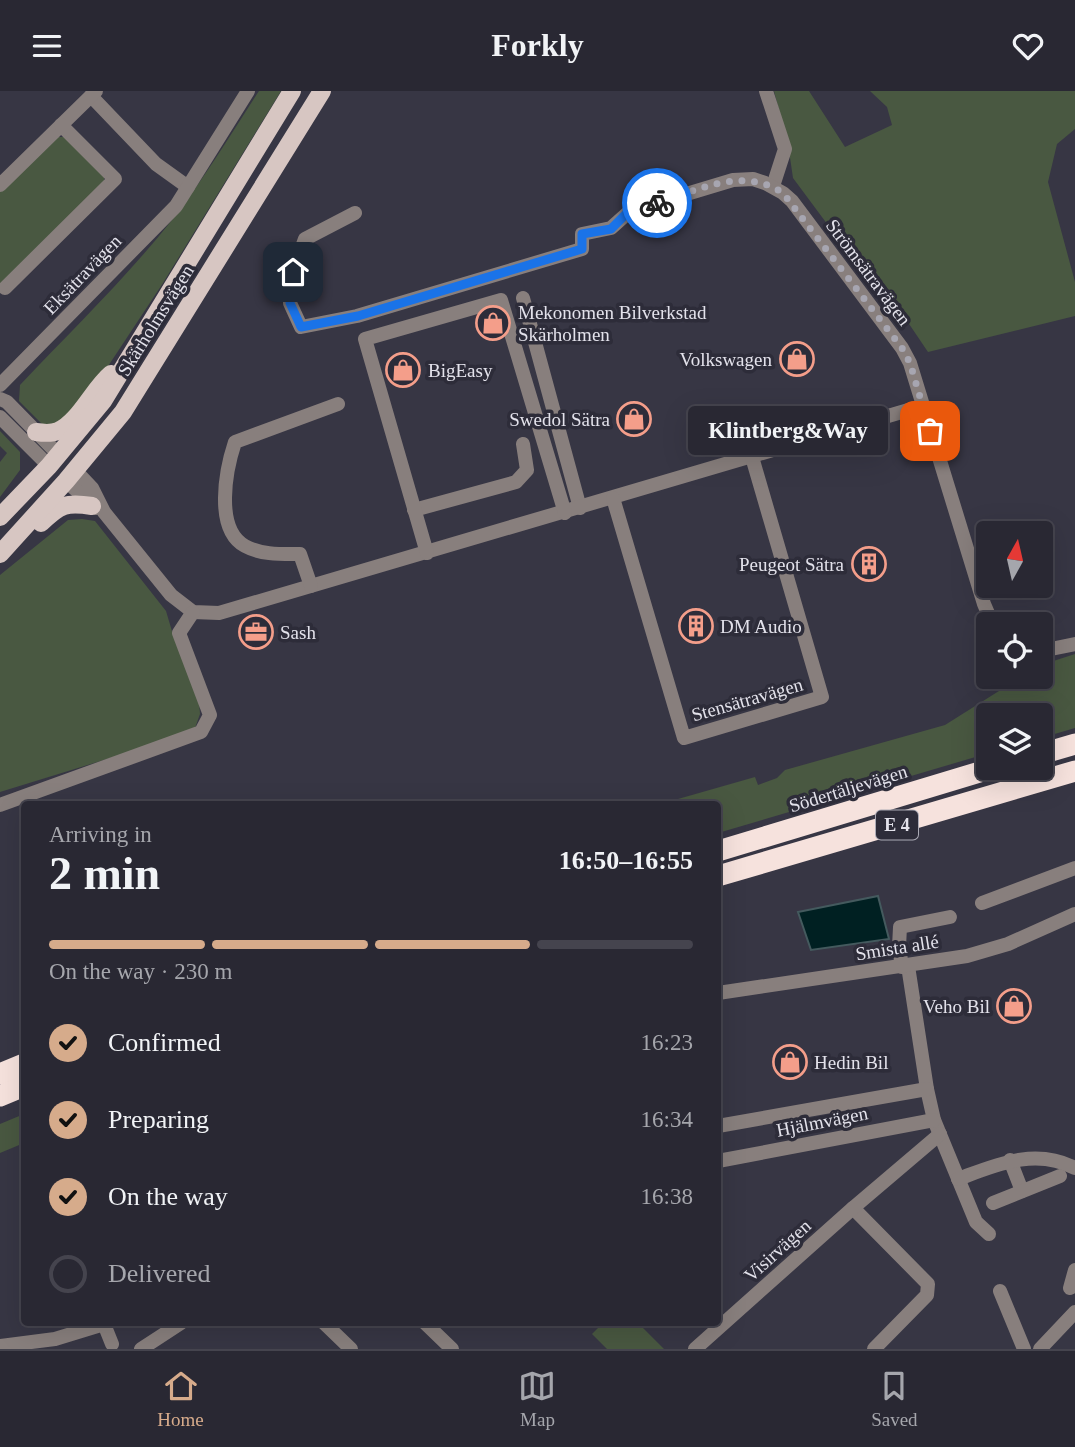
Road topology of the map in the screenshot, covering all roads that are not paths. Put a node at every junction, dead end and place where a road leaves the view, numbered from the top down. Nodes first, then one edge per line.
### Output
1 (248, 91) edge
2 (292, 91) edge
3 (322, 91) edge
4 (766, 91) edge
5 (93, 93) edge
6 (61, 125) junction
7 (0, 185) edge
8 (774, 186) junction
9 (188, 187) junction
10 (355, 213) dead end
11 (5, 288) dead end
12 (523, 298) dead end
13 (127, 361) junction
14 (0, 385) edge
15 (0, 399) edge
16 (338, 404) dead end
17 (922, 406) junction
18 (0, 417) edge
19 (36, 432) junction
20 (523, 444) dead end
21 (752, 457) junction
22 (53, 460) junction
23 (70, 476) junction
24 (612, 498) junction
25 (98, 509) junction
26 (580, 509) junction
27 (414, 510) junction
28 (565, 513) junction
29 (0, 517) edge
30 (2, 552) edge
31 (427, 553) junction
32 (311, 586) junction
33 (193, 612) junction
34 (987, 612) edge
35 (1075, 644) edge
36 (1053, 649) edge
37 (1075, 744) edge
38 (1053, 750) edge
39 (1075, 771) edge
40 (976, 773) edge
41 (0, 805) edge
42 (721, 851) edge
43 (1075, 868) edge
44 (721, 875) edge
45 (982, 903) dead end
46 (1075, 913) edge
47 (950, 917) dead end
48 (905, 966) junction
49 (721, 993) edge
50 (21, 1065) edge
51 (0, 1074) edge
52 (21, 1087) edge
53 (927, 1089) junction
54 (0, 1096) edge
55 (934, 1120) junction
56 (721, 1125) edge
57 (940, 1134) junction
58 (721, 1160) edge
59 (1010, 1160) junction
60 (1075, 1168) edge
61 (1060, 1175) dead end
62 (958, 1179) junction
63 (1022, 1191) junction
64 (993, 1203) dead end
65 (853, 1208) junction
66 (989, 1234) dead end
67 (1075, 1270) edge
68 (1070, 1288) dead end
69 (1000, 1291) dead end
70 (1075, 1312) edge
71 (97, 1326) edge
72 (105, 1326) edge
73 (176, 1326) edge
74 (327, 1326) edge
75 (428, 1326) edge
76 (721, 1326) edge
77 (721, 1326) edge
78 (112, 1344) dead end
79 (0, 1346) edge
80 (141, 1349) edge
81 (351, 1349) edge
82 (452, 1349) edge
83 (695, 1349) edge
84 (874, 1349) edge
85 (1024, 1349) edge
86 (1040, 1349) edge

1 - 9 street, Eksätravägen
2 - 13 main road, Skärholmsvägen
3 - 23 main road, Skärholmsvägen
4 - 8 street
5 - 6 street
5 - 9 street
6 - 7 street
6 - 11 street
8 - 10 street
8 - 17 street, Strömsätravägen
9 - 14 street, Eksätravägen
12 - 26 street
13 - 19 main road
13 - 22 main road, Skärholmsvägen
15 - 19 street
16 - 32 street
17 - 21 street
17 - 34 street, Strömsätravägen
18 - 22 street
19 - 22 street
20 - 27 street
21 - 24 street
21 - 24 street, Stensätravägen
22 - 23 main road
22 - 29 main road, Skärholmsvägen
23 - 25 street
23 - 30 main road, Skärholmsvägen
24 - 26 street
25 - 30 main road
25 - 33 street
26 - 28 street
27 - 28 street
27 - 31 street
28 - 31 street
31 - 32 street
32 - 33 street
33 - 41 street
35 - 36 street
37 - 38 highway
39 - 44 highway, E 4
40 - 42 highway, Södertäljevägen / E 4
43 - 45 street
46 - 48 street, Smista allé
47 - 48 street
48 - 49 street, Smista allé
48 - 53 street
50 - 51 highway
52 - 54 highway
53 - 55 street
53 - 56 street
55 - 57 street
55 - 58 street, Hjälmvägen
57 - 62 street
57 - 65 street, Visirvägen
59 - 60 street
59 - 62 street
59 - 63 street
61 - 63 street
62 - 66 street
63 - 64 street
65 - 76 street, Visirvägen
65 - 84 street
67 - 68 street
69 - 85 street
70 - 86 street
71 - 79 street
72 - 78 street
73 - 80 street
74 - 81 street
75 - 82 street
77 - 83 street, Visirvägen

